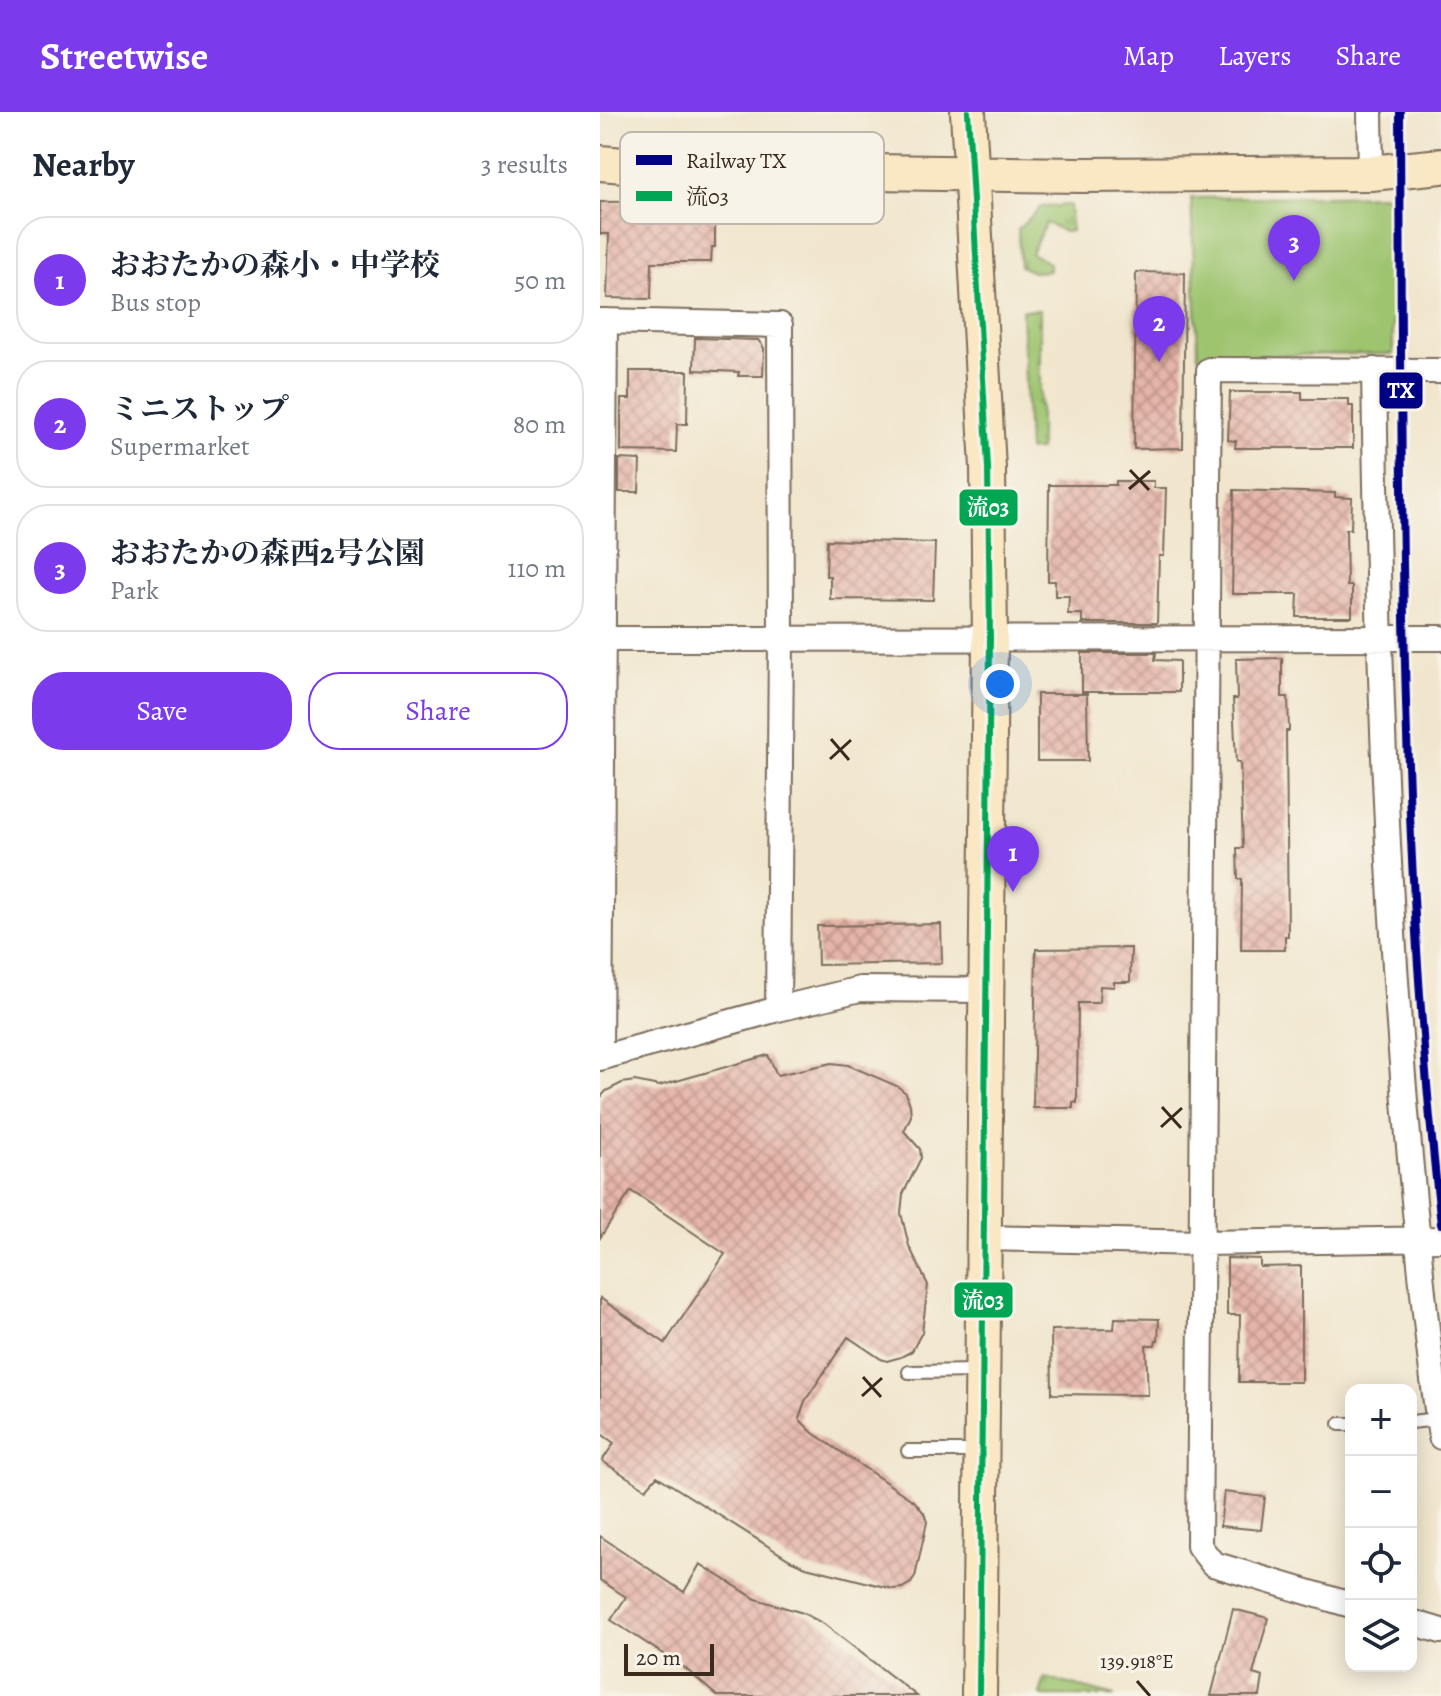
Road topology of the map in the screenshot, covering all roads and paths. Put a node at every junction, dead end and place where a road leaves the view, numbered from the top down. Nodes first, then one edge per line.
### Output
1 (968, 112) edge
2 (1370, 112) edge
3 (600, 163) edge
4 (620, 165) edge
5 (1441, 166) edge
6 (884, 173) edge
7 (1371, 173) junction
8 (972, 174) junction
9 (602, 321) edge
10 (1374, 370) junction
11 (1441, 371) edge
12 (1378, 638) junction
13 (1441, 638) edge
14 (601, 639) edge
15 (781, 639) junction
16 (990, 639) junction
17 (1207, 639) junction
18 (601, 869) edge
19 (985, 990) junction
20 (778, 1009) junction
21 (600, 1056) edge
22 (982, 1238) junction
23 (1430, 1240) edge
24 (1202, 1243) junction
25 (981, 1371) junction
26 (909, 1372) dead end
27 (1417, 1423) edge
28 (1440, 1428) edge
29 (908, 1451) dead end
30 (981, 1451) junction
31 (1345, 1603) edge
32 (1417, 1624) edge
33 (1441, 1631) edge
34 (979, 1696) edge

1 - 8 street
2 - 7 street
3 - 4 street
5 - 7 street
6 - 8 street
7 - 8 street
8 - 16 street
9 - 14 street
9 - 15 street
10 - 11 street
10 - 12 street
10 - 17 street
12 - 13 street
12 - 17 street
12 - 23 street
14 - 15 street
14 - 18 street
15 - 16 street
15 - 20 street
16 - 17 street
16 - 19 street
17 - 24 street
18 - 21 street
19 - 20 street
19 - 22 street
20 - 21 street
22 - 24 street
22 - 25 street
23 - 24 street
23 - 28 street
24 - 31 street
25 - 26 lane
25 - 30 street
27 - 28 lane
29 - 30 lane
30 - 34 street
32 - 33 street

